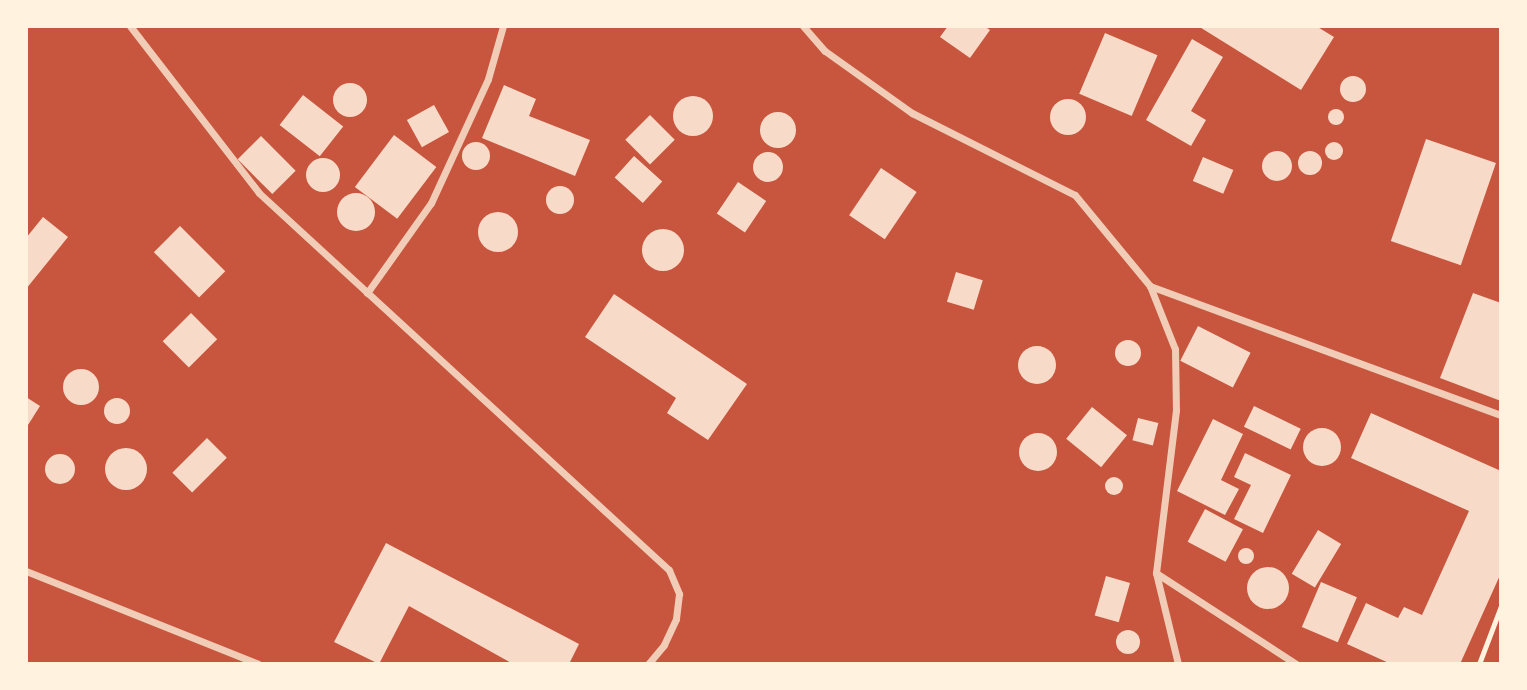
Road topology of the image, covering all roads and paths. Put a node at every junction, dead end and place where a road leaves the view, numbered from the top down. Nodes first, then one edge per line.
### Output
1 (130, 26) edge
2 (503, 26) edge
3 (803, 26) edge
4 (1150, 286) junction
5 (367, 293) junction
6 (1501, 415) edge
7 (26, 571) edge
8 (1156, 573) junction
9 (1501, 606) edge
10 (258, 664) edge
11 (648, 664) edge
12 (1178, 664) edge
13 (1296, 664) edge
14 (1479, 664) edge

1 - 5 street
2 - 5 street
3 - 4 street
4 - 6 street
4 - 8 street
5 - 11 street
7 - 10 street
8 - 12 street
8 - 13 street
9 - 14 path

